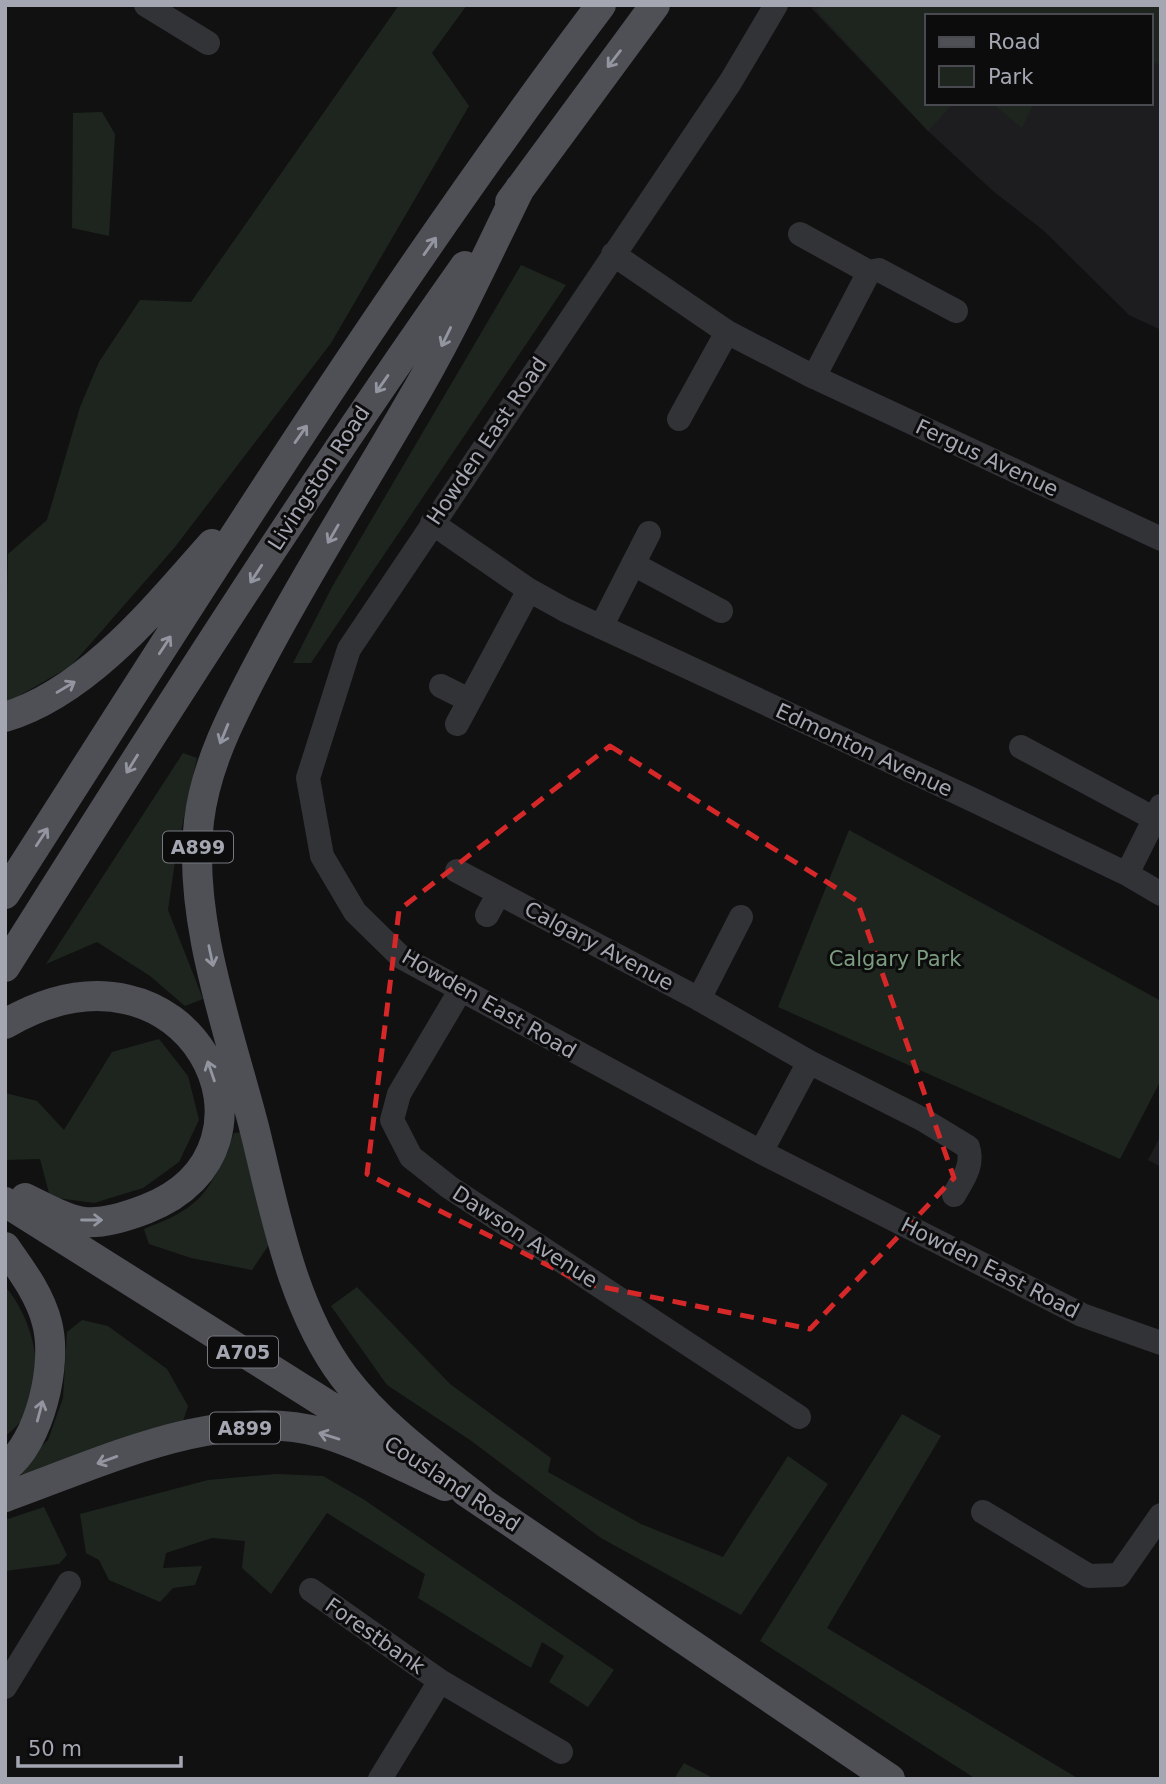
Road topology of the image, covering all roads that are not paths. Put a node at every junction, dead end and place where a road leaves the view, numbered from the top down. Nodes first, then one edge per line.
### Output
1 (146, 5) edge
2 (601, 5) edge
3 (655, 5) edge
4 (776, 5) edge
5 (208, 43) dead end
6 (520, 188) junction
7 (800, 234) dead end
8 (613, 254) junction
9 (869, 272) junction
10 (956, 311) dead end
11 (727, 332) junction
12 (814, 377) junction
13 (679, 419) dead end
14 (276, 471) junction
15 (432, 523) junction
16 (649, 533) dead end
17 (1161, 539) edge
18 (633, 564) junction
19 (528, 590) junction
20 (721, 611) dead end
21 (601, 627) junction
22 (441, 686) dead end
23 (469, 701) junction
24 (5, 717) edge
25 (457, 724) dead end
26 (1021, 747) dead end
27 (1158, 812) edge
28 (457, 872) dead end
29 (1127, 874) junction
30 (499, 893) junction
31 (5, 894) edge
32 (1161, 894) edge
33 (487, 915) dead end
34 (741, 917) dead end
35 (5, 967) edge
36 (460, 991) junction
37 (699, 999) junction
38 (5, 1024) edge
39 (809, 1062) junction
40 (761, 1152) junction
41 (5, 1190) edge
42 (954, 1195) dead end
43 (5, 1202) edge
44 (5, 1248) edge
45 (1161, 1343) edge
46 (799, 1417) dead end
47 (5, 1468) edge
48 (5, 1497) edge
49 (481, 1501) junction
50 (983, 1512) dead end
51 (1161, 1516) edge
52 (69, 1583) dead end
53 (310, 1590) dead end
54 (440, 1681) junction
55 (5, 1686) edge
56 (561, 1752) dead end
57 (380, 1779) edge
58 (890, 1779) edge

1 - 5 street
14 -> 2 main road, Livingston Road
3 -> 6 main road, Livingston Road / A899
4 - 8 street, Howden East Road
6 -> 35 main road, Livingston Road / A899
6 -> 49 main road, A899
7 - 9 street
8 - 11 street, Fergus Avenue
8 - 15 street, Howden East Road
9 - 10 street
9 - 12 street
11 - 12 street, Fergus Avenue
11 - 13 street
12 - 17 street, Fergus Avenue
24 -> 14 main road
31 -> 14 main road, Livingston Road
15 - 19 street, Edmonton Avenue
15 - 36 street, Howden East Road
16 - 18 street
18 - 20 street
18 - 21 street
19 - 21 street, Edmonton Avenue
19 - 23 street
21 - 29 street, Edmonton Avenue
22 - 23 street
23 - 25 street
26 - 27 street
27 - 29 street
28 - 30 street, Calgary Avenue
29 - 32 street, Edmonton Avenue
30 - 33 street, Calgary Avenue
30 - 37 street, Calgary Avenue
34 - 37 street, Calgary Avenue
36 - 40 street, Howden East Road
36 - 46 street, Dawson Avenue
37 - 39 street, Calgary Avenue
41 -> 38 main road
39 - 40 street
39 - 42 street, Calgary Avenue
40 - 45 street, Howden East Road
43 - 49 main road, Cousland Road / A705
47 -> 44 main road
49 -> 48 main road, A899
49 - 58 main road, Cousland Road / A705
50 - 51 street
52 - 55 street
53 - 54 street, Forestbank
54 - 56 street, Forestbank
54 - 57 street, Forestbank

